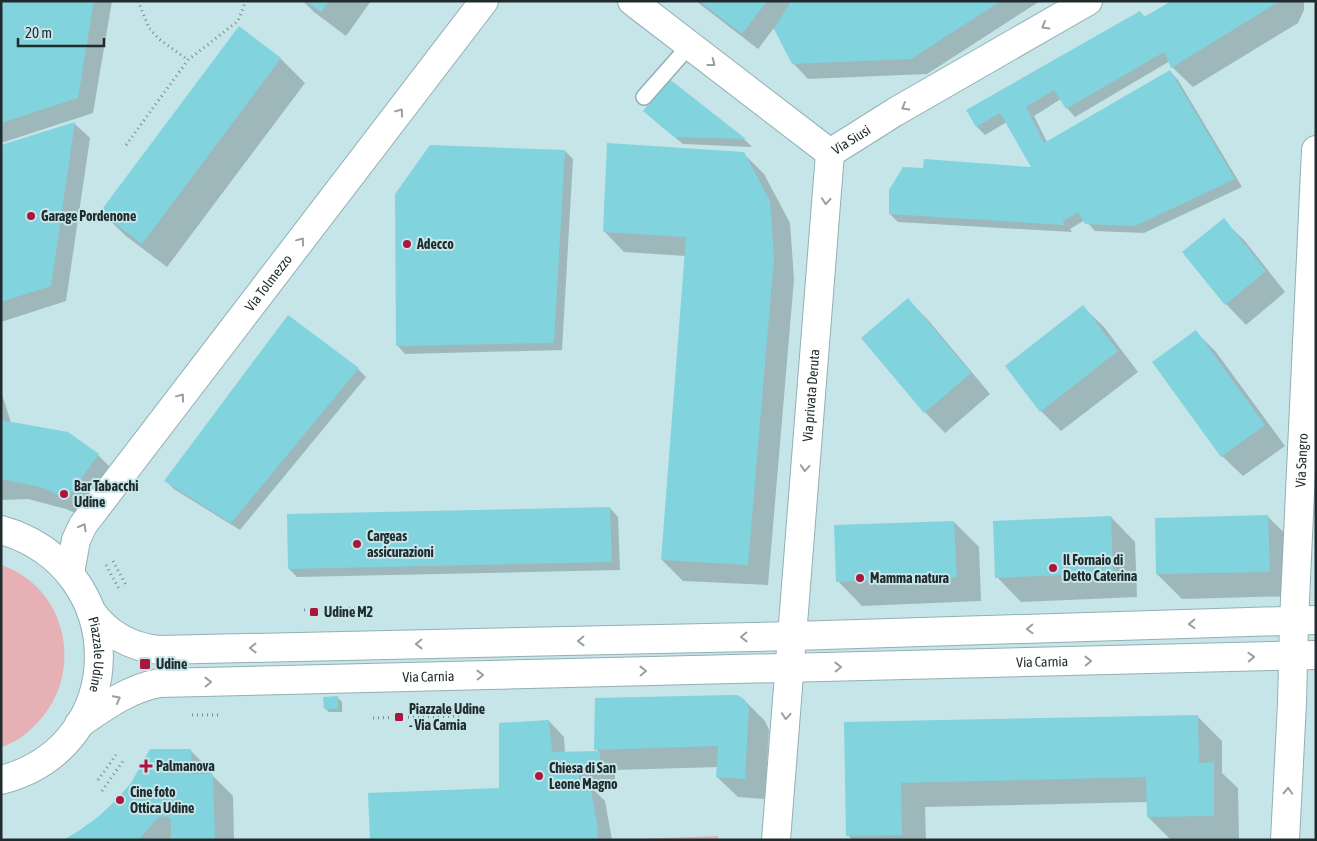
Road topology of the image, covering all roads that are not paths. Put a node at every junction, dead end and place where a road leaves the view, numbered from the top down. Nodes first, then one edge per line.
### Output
1 (484, 1) edge
2 (632, 1) edge
3 (1088, 1) edge
4 (689, 46) junction
5 (644, 97) dead end
6 (1316, 150) edge
7 (830, 153) junction
8 (1, 530) edge
9 (70, 573) junction
10 (91, 611) junction
11 (1305, 621) edge
12 (793, 636) junction
13 (1304, 655) edge
14 (790, 668) junction
15 (79, 724) junction
16 (1, 780) edge
17 (776, 840) edge
18 (1286, 840) edge

9 -> 1 street, Via Tolmezzo
2 - 4 street, Via Siusi
3 -> 7 street, Via Siusi
4 - 5 lane
4 -> 7 street, Via Siusi
6 - 11 street, Via Sangro
7 -> 12 street, Via privata Deruta
8 - 9 street, Piazzale Udine
9 - 10 street, Piazzale Udine
12 -> 10 street
10 - 15 street, Piazzale Udine
11 -> 12 street
11 - 13 street
12 - 14 street
14 -> 13 street, Via Carnia
18 -> 13 street
15 -> 14 street, Via Carnia
14 -> 17 street
15 - 16 street, Piazzale Udine

